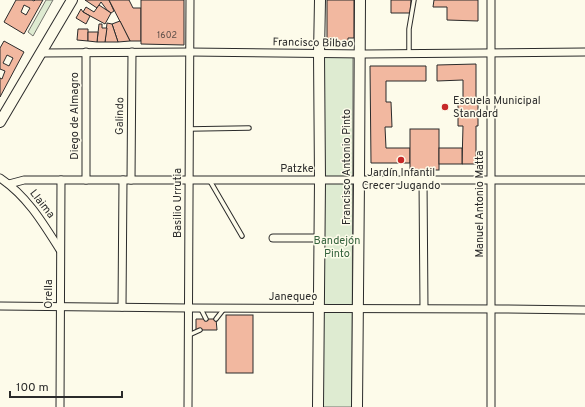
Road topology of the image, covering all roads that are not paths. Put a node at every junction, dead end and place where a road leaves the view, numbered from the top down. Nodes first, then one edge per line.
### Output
1 (72, 0) edge
2 (190, 0) edge
3 (320, 0) edge
4 (360, 0) edge
5 (414, 0) edge
6 (491, 0) edge
7 (86, 52) junction
8 (132, 52) junction
9 (189, 52) junction
10 (585, 52) edge
11 (41, 53) junction
12 (490, 53) junction
13 (319, 54) junction
14 (360, 54) junction
15 (409, 54) junction
16 (0, 122) edge
17 (249, 128) dead end
18 (189, 129) junction
19 (0, 178) edge
20 (60, 180) junction
21 (86, 180) junction
22 (123, 180) junction
23 (131, 180) junction
24 (189, 180) junction
25 (209, 180) junction
26 (320, 180) junction
27 (360, 180) junction
28 (424, 180) junction
29 (491, 180) junction
30 (585, 180) edge
31 (9, 184) junction
32 (242, 236) dead end
33 (273, 238) dead end
34 (320, 238) junction
35 (60, 250) junction
36 (0, 306) edge
37 (60, 306) junction
38 (122, 307) junction
39 (189, 308) junction
40 (200, 308) junction
41 (226, 308) junction
42 (320, 308) junction
43 (357, 308) junction
44 (424, 308) junction
45 (491, 309) junction
46 (585, 310) edge
47 (206, 319) dead end
48 (216, 319) dead end
49 (200, 330) dead end
50 (188, 336) junction
51 (60, 407) edge
52 (188, 407) edge
53 (318, 407) edge
54 (357, 407) edge
55 (491, 407) edge

1 - 11 main road
2 - 9 street, Basilio Urrutia
3 - 13 main road
4 - 14 main road, Francisco Antonio Pinto
5 - 15 lane
6 - 12 street, Manuel Antonio Matta
7 - 8 street, Francisco Bilbao
7 - 11 street, Francisco Bilbao
7 - 21 street, Diego de Almagro
8 - 9 street, Francisco Bilbao
8 - 23 street, Galindo
9 - 13 street, Francisco Bilbao
9 - 18 street, Basilio Urrutia
10 - 12 street, Francisco Bilbao
11 - 16 main road
12 - 15 street, Francisco Bilbao
12 - 29 street, Manuel Antonio Matta
13 - 14 street, Francisco Bilbao
13 - 26 main road
14 - 15 street, Francisco Bilbao
14 - 27 main road, Francisco Antonio Pinto
17 - 18 lane
18 - 24 street, Basilio Urrutia
19 - 31 street, Llaima
20 - 21 street, Patzke
20 - 31 street, Patzke
20 - 35 street, Orella
21 - 22 street, Patzke
22 - 23 street, Patzke
22 - 38 street
23 - 24 street, Patzke
24 - 25 street, Patzke
24 - 39 street, Basilio Urrutia
25 - 26 street, Patzke
25 - 32 lane
26 - 27 street, Patzke
26 - 34 main road
27 - 28 street, Patzke
27 - 43 main road, Francisco Antonio Pinto
28 - 29 street, Patzke
28 - 44 street
29 - 30 street, Patzke
29 - 45 street, Manuel Antonio Matta
31 - 35 street, Llaima
33 - 34 street
34 - 42 main road
35 - 37 street, Orella
36 - 37 street, Janequeo
37 - 38 street, Janequeo
37 - 51 street, Orella
38 - 39 street, Janequeo
39 - 40 street, Janequeo
39 - 50 street, Basilio Urrutia
40 - 41 street, Janequeo
40 - 47 lane
41 - 42 street, Janequeo
41 - 48 lane
42 - 43 street, Janequeo
42 - 53 main road
43 - 44 street, Janequeo
43 - 54 main road, Francisco Antonio Pinto
44 - 45 street, Janequeo
45 - 46 street, Janequeo
45 - 55 street, Manuel Antonio Matta
49 - 50 lane
50 - 52 street, Basilio Urrutia

